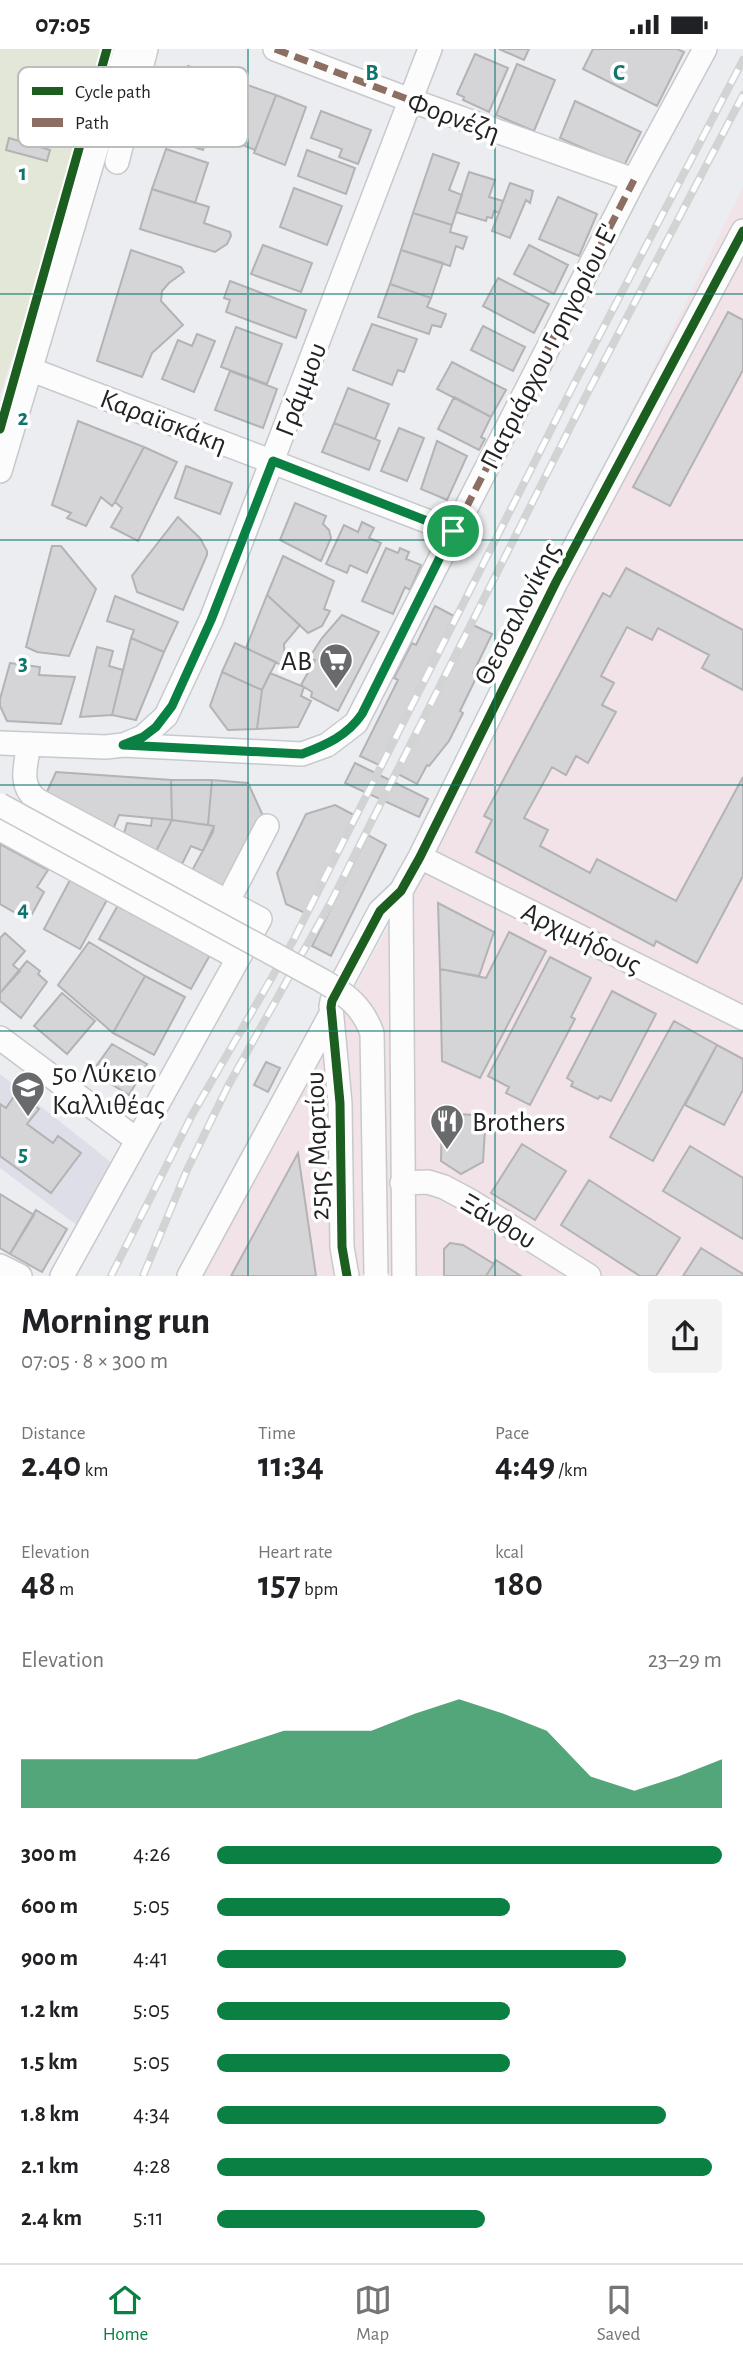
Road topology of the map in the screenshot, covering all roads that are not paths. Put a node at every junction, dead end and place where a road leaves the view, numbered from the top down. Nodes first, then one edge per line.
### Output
1 (126, 49) edge
2 (146, 49) edge
3 (275, 49) edge
4 (430, 49) edge
5 (705, 49) edge
6 (121, 67) edge
7 (141, 67) edge
8 (410, 100) junction
9 (97, 147) edge
10 (121, 147) edge
11 (117, 163) dead end
12 (634, 180) junction
13 (742, 235) edge
14 (32, 370) junction
15 (273, 461) junction
16 (0, 471) edge
17 (453, 531) junction
18 (0, 743) edge
19 (29, 744) junction
20 (123, 745) junction
21 (0, 804) edge
22 (267, 826) dead end
23 (0, 829) edge
24 (420, 857) junction
25 (401, 891) junction
26 (227, 903) junction
27 (238, 958) junction
28 (331, 1014) junction
29 (743, 1018) edge
30 (0, 1038) edge
31 (137, 1140) junction
32 (402, 1183) junction
33 (0, 1266) edge
34 (376, 1275) edge
35 (20, 1276) edge
36 (62, 1276) edge
37 (189, 1276) edge
38 (347, 1276) edge
39 (404, 1276) edge
40 (589, 1276) edge

1 - 6 street
2 - 7 street
3 - 8 street, Φορνέζη
4 - 8 street, Γράμμου
5 - 12 street
8 - 12 street, Φορνέζη
8 - 15 street, Γράμμου
9 - 14 street
10 - 11 street
12 - 17 street, Πατριάρχου Γρηγορίου Ε'
13 - 24 street, Θεσσαλονίκης
14 - 15 street, Καραϊσκάκη
14 - 16 street
15 - 17 street, Καραϊσκάκη
15 - 20 street, Γράμμου
17 - 20 street, Πατριάρχου Γρηγορίου Ε'
18 - 19 street
19 - 20 street
19 - 26 street
21 - 34 street, 25ης Μαρτίου, bridge
22 - 26 street
23 - 27 street
24 - 25 street, Θεσσαλονίκης
24 - 29 street, Αρχιμήδους
25 - 28 street, Θεσσαλονίκης
25 - 32 street
26 - 27 street
27 - 31 street
28 - 37 street, Θεσσαλονίκης
28 - 38 street, 25ης Μαρτίου
30 - 31 street
31 - 36 street
32 - 39 street
32 - 40 street, Ξάνθου
33 - 35 street

